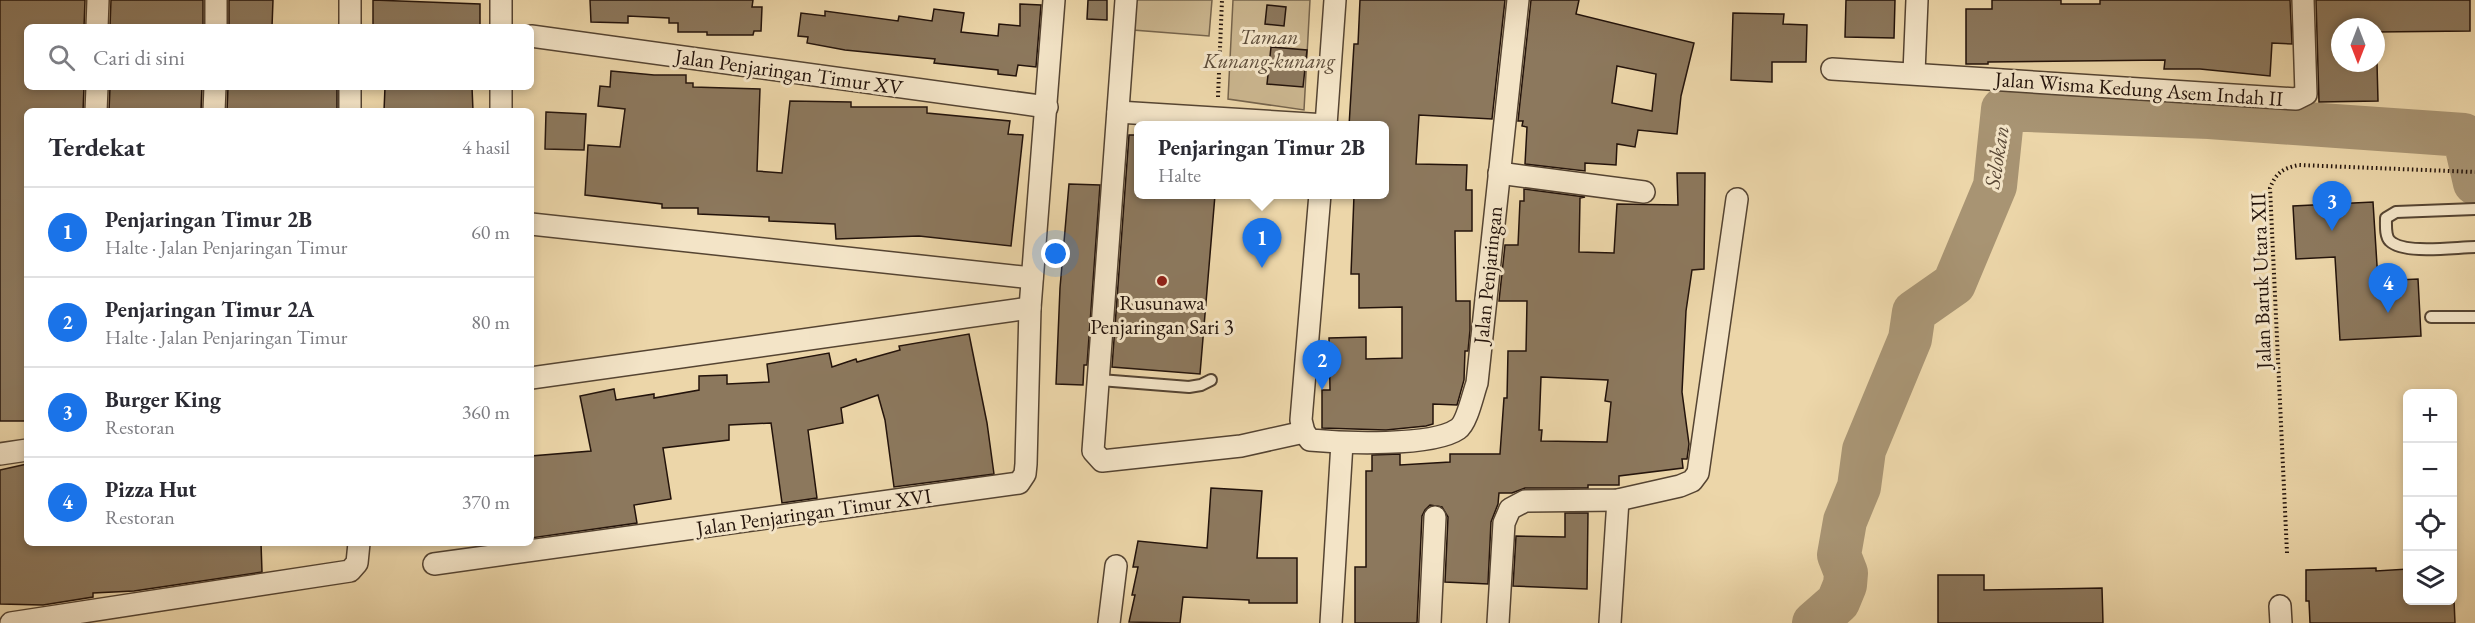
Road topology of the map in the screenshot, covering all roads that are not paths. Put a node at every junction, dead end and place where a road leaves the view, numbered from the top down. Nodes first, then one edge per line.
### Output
1 (98, 0) edge
2 (216, 0) edge
3 (350, 0) edge
4 (501, 0) edge
5 (1054, 0) edge
6 (1126, 0) edge
7 (1335, 0) edge
8 (1518, 0) edge
9 (1917, 0) edge
10 (2303, 0) edge
11 (97, 24) edge
12 (216, 24) edge
13 (350, 24) edge
14 (501, 24) edge
15 (534, 36) edge
16 (1832, 69) dead end
17 (1914, 73) junction
18 (97, 90) edge
19 (215, 90) edge
20 (350, 90) edge
21 (501, 90) edge
22 (1047, 107) junction
23 (96, 108) edge
24 (214, 108) edge
25 (350, 108) edge
26 (501, 108) edge
27 (1118, 112) junction
28 (1258, 121) edge
29 (1326, 121) edge
30 (1499, 173) junction
31 (1644, 192) dead end
32 (1320, 199) edge
33 (1737, 199) dead end
34 (2475, 209) edge
35 (534, 224) edge
36 (2475, 247) edge
37 (1032, 278) junction
38 (1030, 308) junction
39 (2475, 317) edge
40 (2431, 318) dead end
41 (534, 378) edge
42 (1100, 380) junction
43 (1211, 380) dead end
44 (1304, 432) junction
45 (1342, 443) junction
46 (24, 450) edge
47 (0, 454) edge
48 (1618, 500) junction
49 (1435, 517) dead end
50 (359, 546) edge
51 (531, 546) edge
52 (534, 546) edge
53 (500, 550) edge
54 (434, 564) dead end
55 (1116, 566) dead end
56 (11, 623) edge
57 (1108, 623) edge
58 (1331, 623) edge
59 (1430, 623) edge
60 (1498, 623) edge
61 (1610, 623) edge

1 - 11 street
2 - 12 street
3 - 13 street
4 - 14 street
5 - 22 street, Jalan Penjaringan Timur XVI
6 - 27 street
7 - 29 street
8 - 30 street, Jalan Penjaringan
9 - 17 street
10 - 17 street, Jalan Wisma Kedung Asem Indah II
15 - 22 street, Jalan Penjaringan Timur XV
16 - 17 street, Jalan Wisma Kedung Asem Indah II
18 - 23 street
19 - 24 street
20 - 25 street
21 - 26 street
22 - 37 street, Jalan Penjaringan Timur XVI
27 - 28 street
27 - 42 street
30 - 31 street
30 - 45 street, Jalan Penjaringan
32 - 44 street
33 - 48 street
34 - 36 lane
35 - 37 street
37 - 38 street, Jalan Penjaringan Timur XVI
38 - 41 street
38 - 52 street, Jalan Penjaringan Timur XVI
39 - 40 lane
42 - 43 lane
42 - 44 street
44 - 45 street, Jalan Penjaringan
45 - 58 street
46 - 47 street
48 - 60 street
48 - 61 street
49 - 59 street
50 - 56 street
51 - 53 street, Jalan Penjaringan Timur XVI
53 - 54 street, Jalan Penjaringan Timur XVI
55 - 57 street

